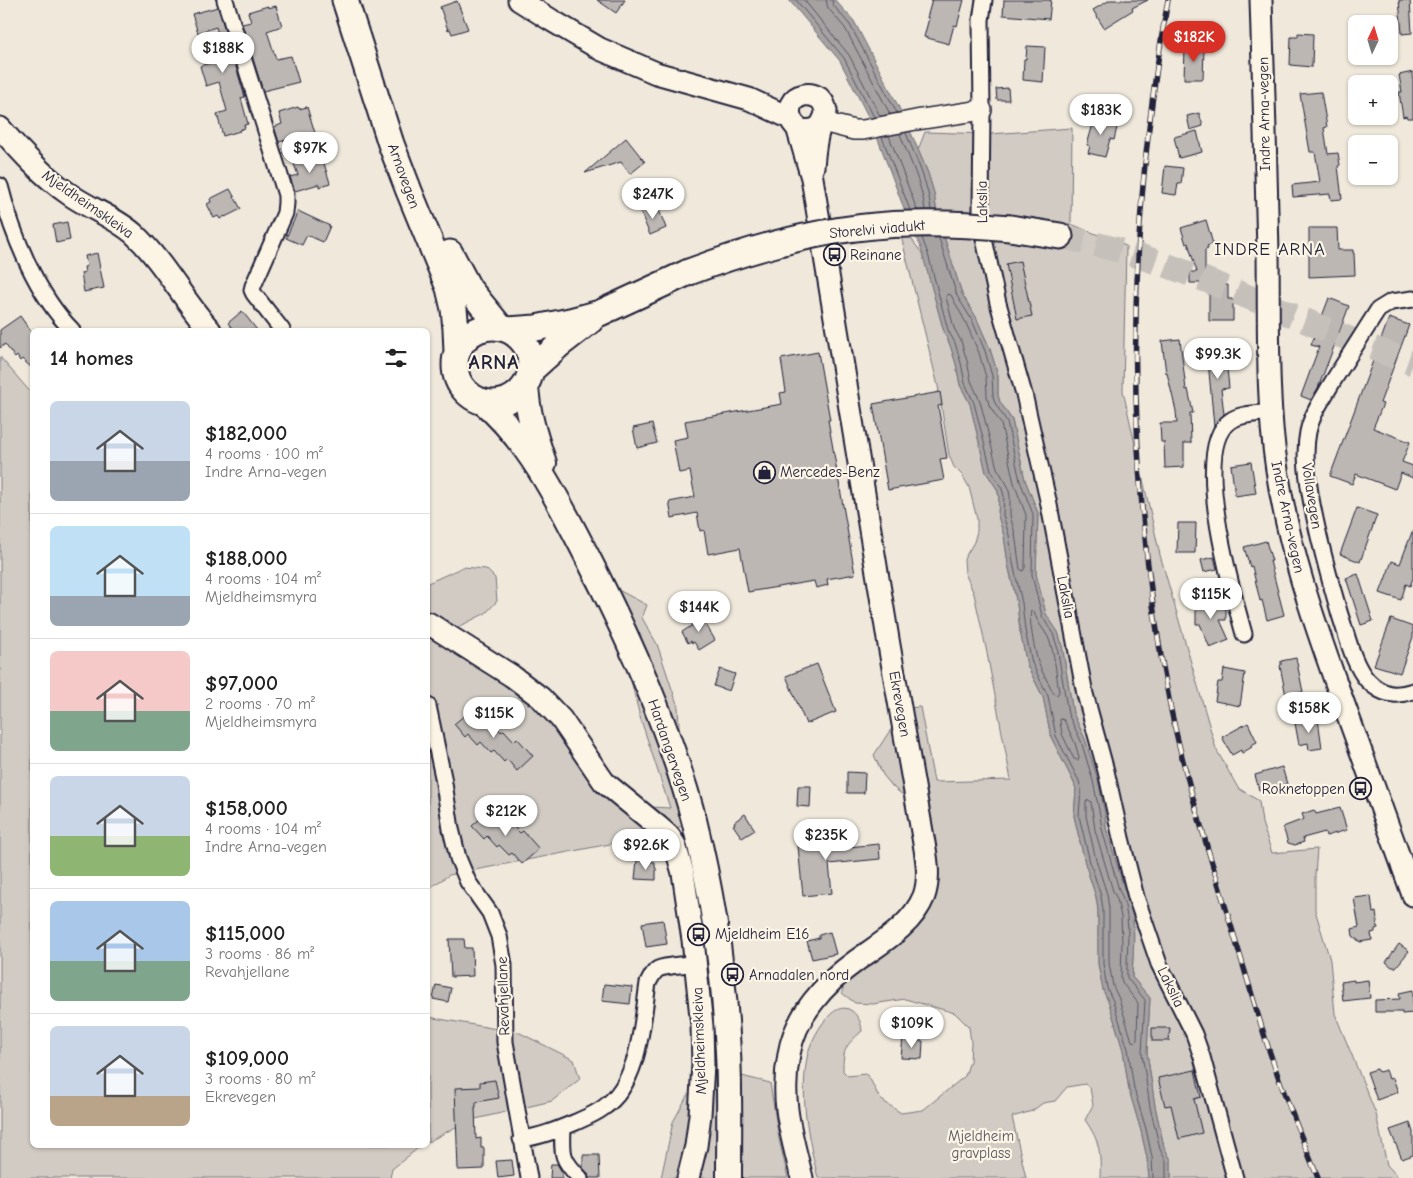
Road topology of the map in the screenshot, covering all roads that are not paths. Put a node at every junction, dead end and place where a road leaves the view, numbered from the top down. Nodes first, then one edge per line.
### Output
1 (225, 0) edge
2 (345, 0) edge
3 (358, 0) edge
4 (519, 0) edge
5 (984, 0) edge
6 (1261, 0) edge
7 (798, 97) junction
8 (749, 99) junction
9 (982, 110) junction
10 (794, 123) junction
11 (821, 124) junction
12 (0, 128) edge
13 (812, 178) junction
14 (0, 186) edge
15 (1060, 236) tunnel mouth
16 (1413, 299) edge
17 (600, 313) junction
18 (70, 328) edge
19 (208, 328) edge
20 (280, 328) edge
21 (504, 329) junction
22 (457, 352) junction
23 (528, 378) junction
24 (482, 401) junction
25 (1271, 412) junction
26 (553, 491) junction
27 (430, 624) edge
28 (1244, 634) dead end
29 (1413, 691) edge
30 (430, 715) edge
31 (1407, 861) edge
32 (1413, 895) edge
33 (696, 964) junction
34 (563, 1128) junction
35 (521, 1139) junction
36 (529, 1178) edge
37 (580, 1178) edge
38 (688, 1178) edge
39 (729, 1178) edge
40 (802, 1178) edge
41 (1235, 1178) edge

1 - 20 street
2 - 22 highway, Arnavegen
3 - 21 highway, Arnavegen
4 - 8 main road
5 - 9 street, Lakslia
6 - 25 main road, Indre Arna-vegen
7 - 8 main road
7 - 10 main road
7 - 11 main road
8 - 10 main road
9 - 11 street
9 - 41 street, Lakslia
10 - 11 main road
10 - 13 main road, Ekrevegen
11 - 13 main road, Ekrevegen
12 - 19 main road, Mjeldheimskleiva
13 - 40 main road, Ekrevegen
14 - 18 street
15 - 17 highway, Storelvi viadukt, bridge
16 - 29 street, Vollavegen
17 - 21 highway
17 - 23 highway
21 - 22 highway
21 - 23 highway
22 - 24 highway
23 - 24 highway
23 - 26 main road, Hardangervegen
24 - 26 main road, Hardangervegen
25 - 28 street
25 - 31 main road, Indre Arna-vegen
26 - 39 main road, Hardangervegen
27 - 33 main road, Mjeldheimskleiva
30 - 35 street, Revahjellane
31 - 32 main road, Indre Arna-vegen
33 - 34 street
33 - 38 main road, Mjeldheimskleiva
34 - 35 street
34 - 37 street
35 - 36 street, Revahjellane

